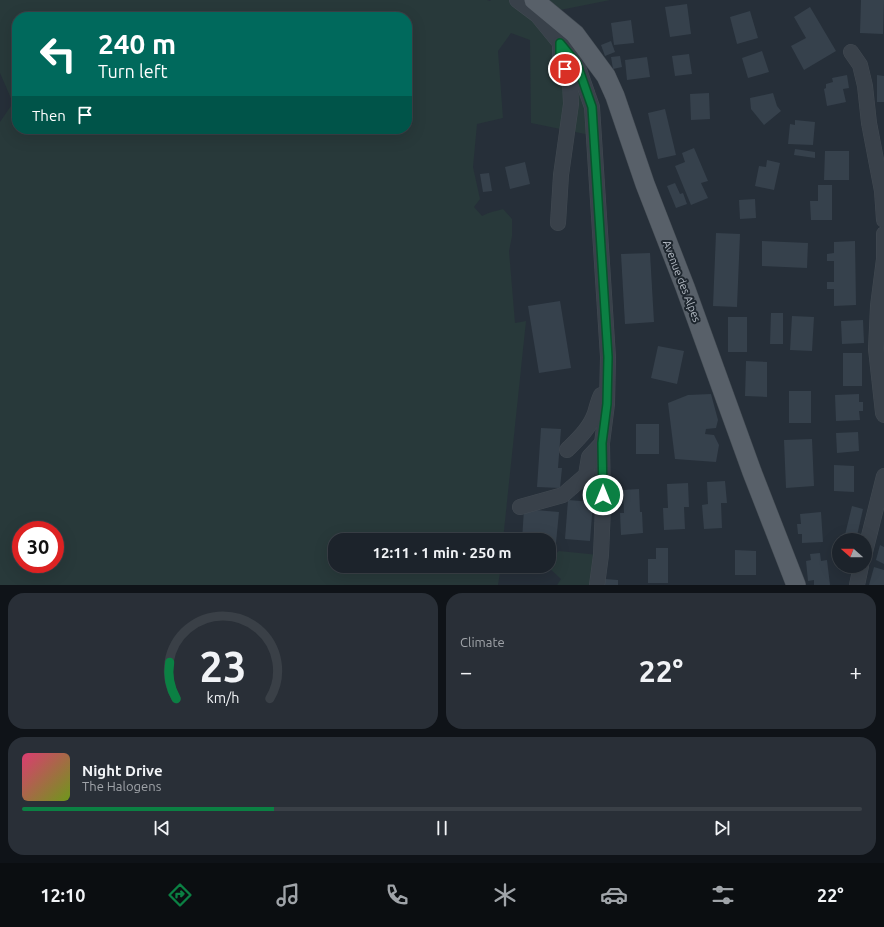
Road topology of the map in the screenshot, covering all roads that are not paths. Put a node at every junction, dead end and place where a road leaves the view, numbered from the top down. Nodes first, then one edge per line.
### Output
1 (517, 0) edge
2 (534, 0) edge
3 (560, 43) junction
4 (851, 52) dead end
5 (884, 220) edge
6 (558, 223) dead end
7 (884, 234) edge
8 (607, 384) junction
9 (884, 415) edge
10 (602, 443) junction
11 (567, 450) dead end
12 (883, 487) edge
13 (520, 507) dead end
14 (870, 533) edge
15 (860, 573) edge
16 (597, 585) edge
17 (796, 585) edge
18 (857, 585) edge

1 - 3 street
2 - 17 main road, Avenue des Alpes
3 - 6 street
3 - 8 street
4 - 5 street
7 - 9 street
8 - 10 street
8 - 11 street
10 - 13 street
10 - 16 street
12 - 14 street
15 - 18 street

